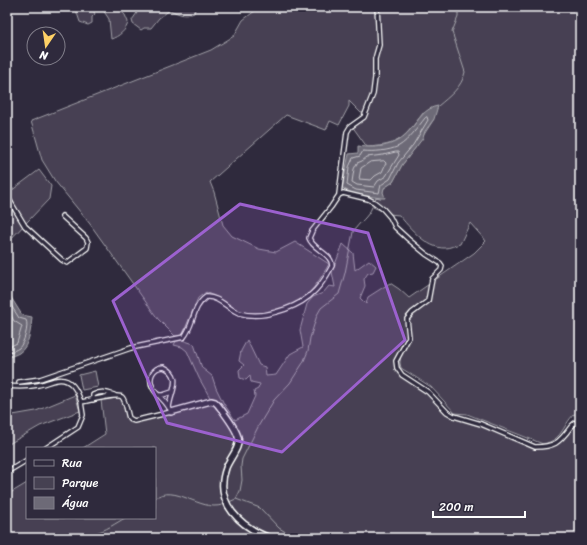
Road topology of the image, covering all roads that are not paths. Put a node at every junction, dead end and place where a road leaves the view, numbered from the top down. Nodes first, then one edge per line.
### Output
1 (377, 7) edge
2 (339, 194) junction
3 (7, 196) edge
4 (62, 216) dead end
5 (19, 382) dead end
6 (7, 386) edge
7 (173, 391) junction
8 (158, 394) junction
9 (116, 396) junction
10 (93, 400) junction
11 (81, 402) junction
12 (170, 410) junction
13 (580, 420) edge
14 (48, 447) edge
15 (26, 461) edge
16 (7, 472) edge
17 (270, 538) edge

1 - 2 street
2 - 5 street
2 - 13 street
3 - 4 street
6 - 11 street
7 - 8 street
7 - 8 street
7 - 12 street
8 - 12 street
9 - 10 street
9 - 10 street
9 - 12 street
10 - 11 street
11 - 14 street
12 - 17 street
15 - 16 street

